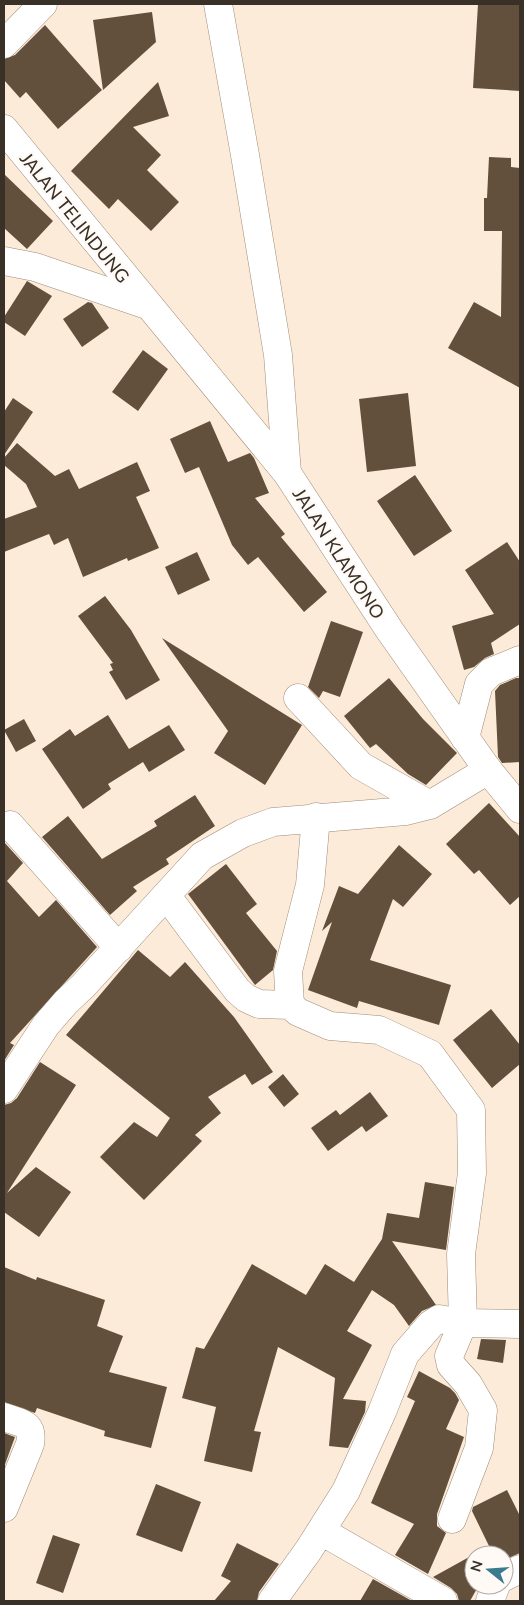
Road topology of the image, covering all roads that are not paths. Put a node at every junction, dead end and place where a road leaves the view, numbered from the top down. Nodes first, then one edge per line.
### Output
1 (43, 4) edge
2 (218, 4) edge
3 (4, 44) edge
4 (4, 129) edge
5 (4, 261) edge
6 (147, 305) junction
7 (287, 473) junction
8 (520, 660) edge
9 (298, 698) dead end
10 (465, 738) junction
11 (488, 770) junction
12 (430, 805) junction
13 (520, 809) edge
14 (316, 817) junction
15 (10, 825) dead end
16 (166, 894) junction
17 (119, 948) junction
18 (290, 1005) junction
19 (4, 1089) edge
20 (463, 1323) junction
21 (520, 1324) edge
22 (4, 1417) edge
23 (4, 1508) edge
24 (452, 1519) dead end
25 (321, 1531) junction
26 (272, 1601) edge
27 (442, 1601) edge

1 - 3 street
2 - 7 street
4 - 6 street, JALAN TELINDUNG
5 - 6 street
6 - 7 street, JALAN KLAMONO
7 - 10 street, JALAN KLAMONO
8 - 10 street
9 - 12 street
10 - 11 street, JALAN KLAMONO
11 - 12 street
11 - 13 street, JALAN KLAMONO
12 - 14 street
14 - 16 street
14 - 18 street
15 - 17 street
16 - 17 street
16 - 18 street
17 - 19 street
18 - 20 street
20 - 21 street
20 - 24 street
20 - 25 street
22 - 23 street
25 - 26 street
25 - 27 street

